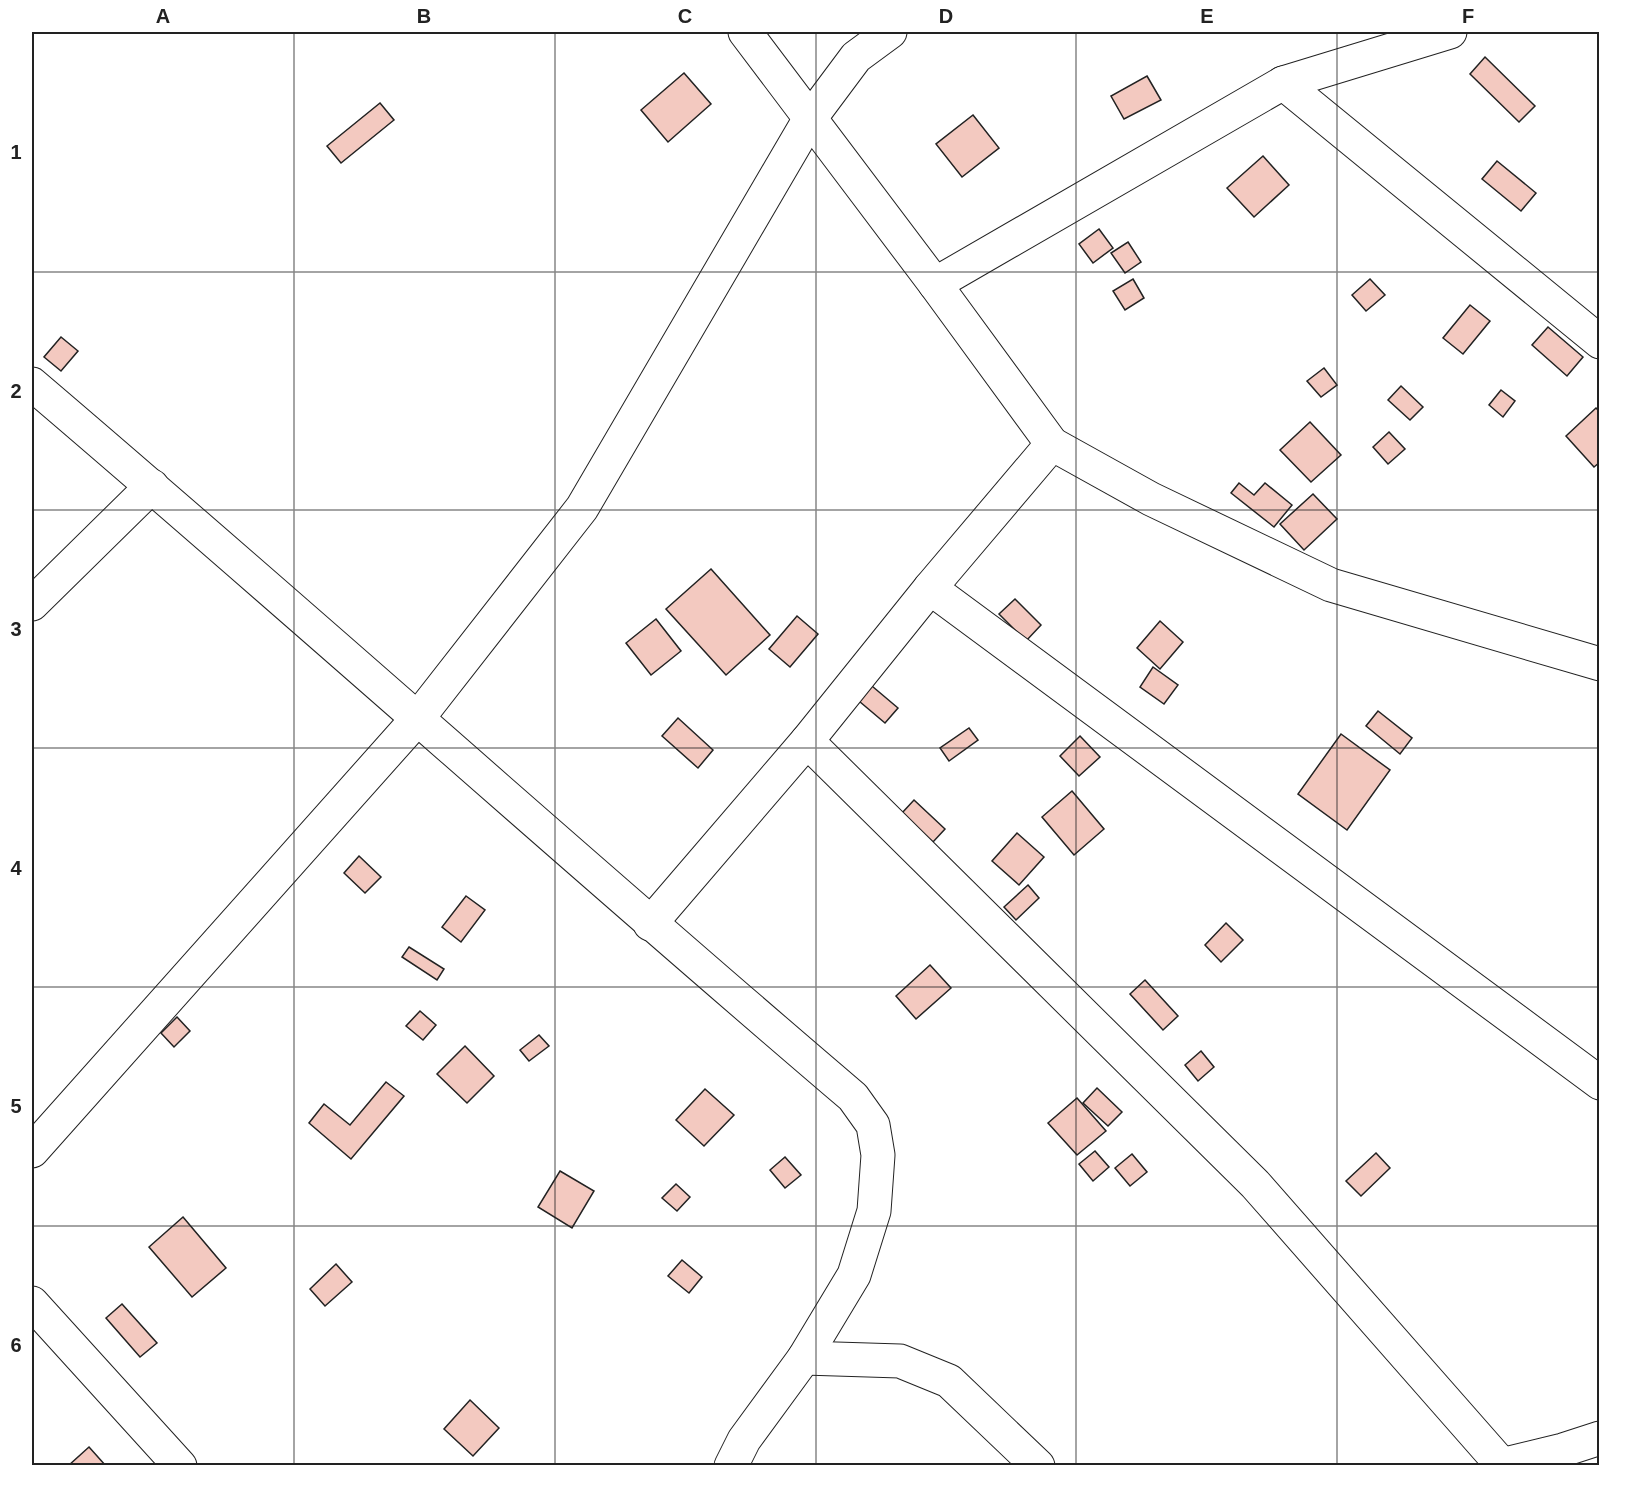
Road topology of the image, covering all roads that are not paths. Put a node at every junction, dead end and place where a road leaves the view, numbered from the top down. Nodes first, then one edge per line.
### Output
1 (745, 32) edge
2 (890, 32) edge
3 (1450, 32) edge
4 (1283, 83) junction
5 (809, 120) junction
6 (935, 284) junction
7 (1599, 342) edge
8 (32, 384) edge
9 (1053, 444) junction
10 (152, 486) junction
11 (930, 588) junction
12 (32, 604) edge
13 (1599, 664) edge
14 (418, 718) junction
15 (807, 741) junction
16 (650, 924) junction
17 (1599, 1083) edge
18 (32, 1151) edge
19 (32, 1303) edge
20 (804, 1358) junction
21 (1599, 1438) edge
22 (1500, 1465) edge
23 (180, 1466) edge
24 (731, 1466) edge
25 (1038, 1466) edge

1 - 5 street
2 - 5 street
3 - 4 street
4 - 6 street
4 - 7 street
5 - 6 street
5 - 14 street
6 - 9 street
8 - 10 street
9 - 11 street
9 - 13 street
10 - 12 street
10 - 14 street
11 - 15 street
11 - 17 street
14 - 16 street
14 - 18 street
15 - 16 street
15 - 22 street
16 - 20 street
19 - 23 street
20 - 24 street
20 - 25 street
21 - 22 street

